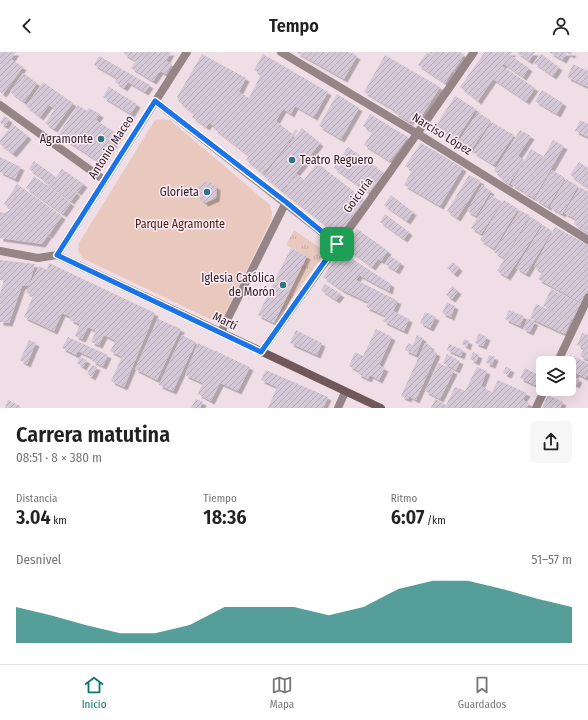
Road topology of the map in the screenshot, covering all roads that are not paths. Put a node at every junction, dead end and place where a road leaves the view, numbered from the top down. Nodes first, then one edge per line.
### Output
1 (187, 52) edge
2 (281, 52) edge
3 (474, 52) edge
4 (155, 101) junction
5 (0, 105) edge
6 (418, 134) junction
7 (104, 180) junction
8 (286, 202) junction
9 (588, 240) edge
10 (337, 244) junction
11 (0, 251) edge
12 (57, 255) junction
13 (588, 298) edge
14 (221, 332) junction
15 (261, 352) junction
16 (560, 356) edge
17 (345, 392) junction
18 (542, 396) edge
19 (338, 408) edge
20 (381, 408) edge
21 (536, 408) edge

1 - 4 street, Antonio Maceo
2 - 6 street, Narciso López
3 - 6 street, Goicuría
4 - 7 street, Antonio Maceo
4 - 8 street
5 - 7 street
6 - 9 street, Narciso López
6 - 10 street, Goicuría
7 - 12 street, Antonio Maceo
8 - 10 street
8 - 14 street
10 - 15 street, Goicuría
11 - 12 street
12 - 14 main road, Martí
13 - 16 street
14 - 15 main road, Martí
15 - 17 main road, Martí
17 - 19 street
17 - 20 main road, Martí
18 - 21 street

